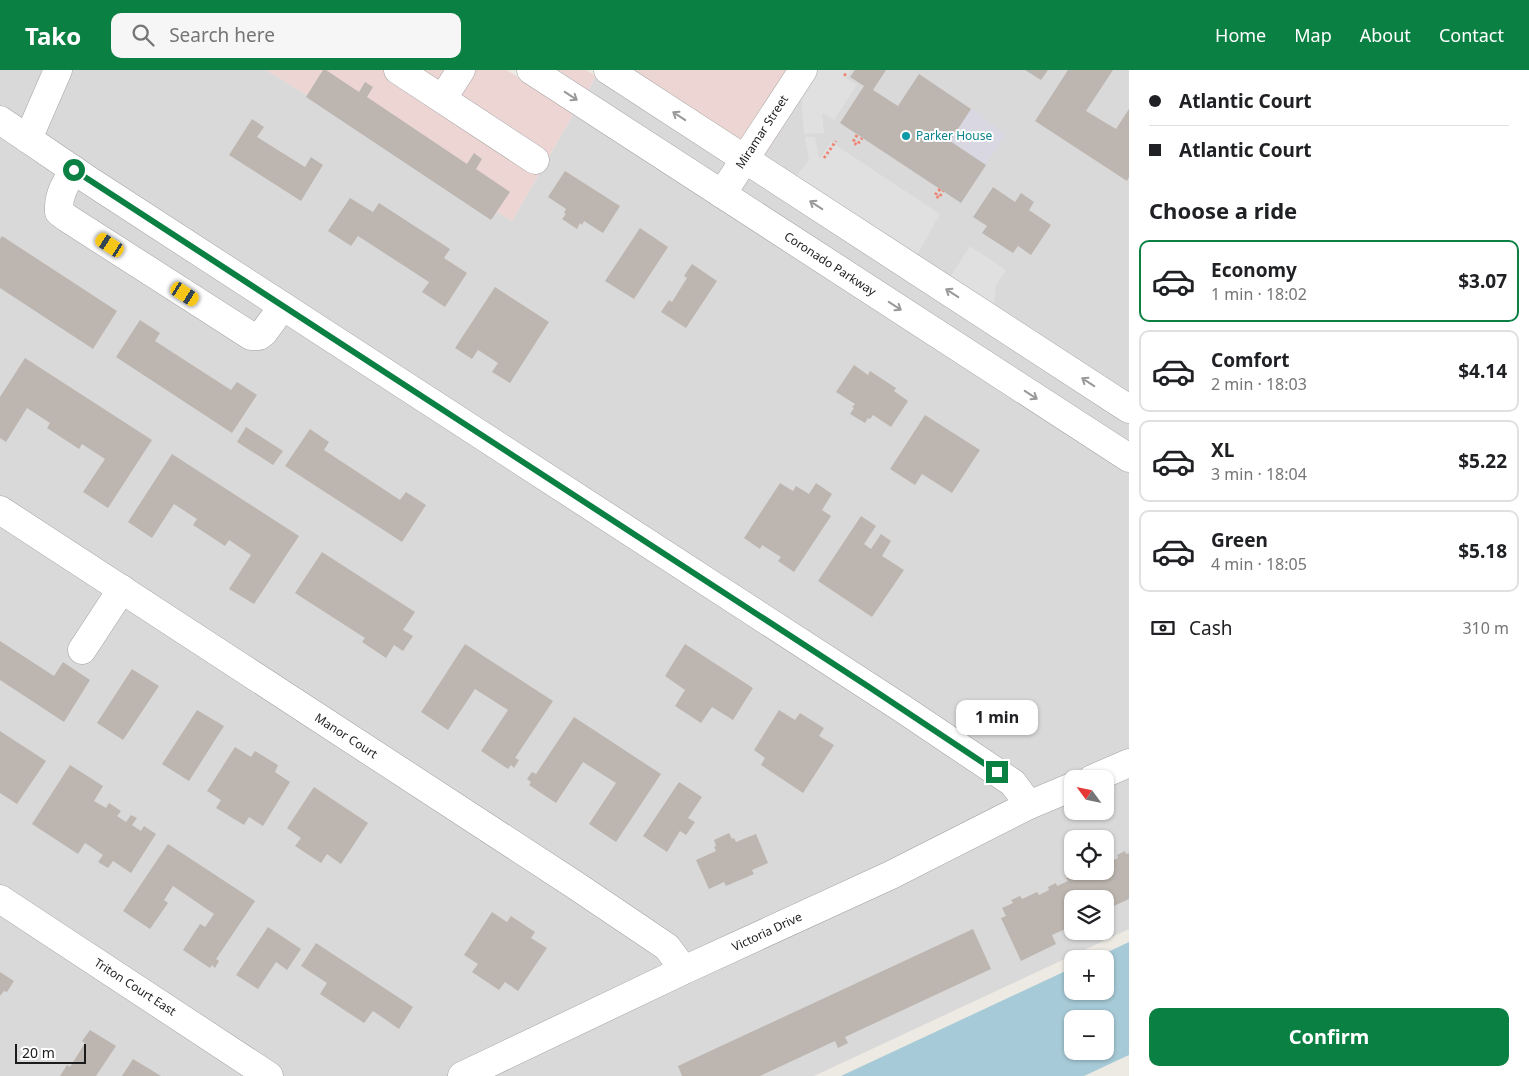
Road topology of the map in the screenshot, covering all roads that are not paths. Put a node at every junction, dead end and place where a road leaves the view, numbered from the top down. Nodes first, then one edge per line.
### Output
1 (58, 70) edge
2 (398, 70) edge
3 (460, 70) edge
4 (530, 70) edge
5 (608, 70) edge
6 (803, 70) edge
7 (443, 98) junction
8 (0, 120) edge
9 (28, 139) junction
10 (745, 159) junction
11 (535, 160) dead end
12 (74, 170) junction
13 (722, 194) junction
14 (147, 218) junction
15 (124, 254) junction
16 (208, 258) junction
17 (185, 294) junction
18 (282, 306) junction
19 (1129, 409) edge
20 (1129, 458) edge
21 (0, 510) edge
22 (122, 589) junction
23 (82, 650) dead end
24 (1129, 763) edge
25 (1113, 770) edge
26 (1064, 791) edge
27 (1030, 806) junction
28 (0, 899) edge
29 (684, 970) junction
30 (269, 1076) edge
31 (462, 1076) edge

1 - 9 street
2 - 7 street
3 - 7 street
4 -> 13 street, Coronado Parkway
10 -> 5 street
6 - 10 street, Miramar Street
7 - 11 street
8 - 9 street
9 - 12 street
10 - 13 street, Miramar Street
19 -> 10 street
12 - 14 street
12 - 15 street
13 -> 20 street, Coronado Parkway
14 - 15 street
14 - 16 street
15 - 17 street
16 - 17 street
16 - 18 street
17 - 18 street
18 - 27 street
21 - 22 street, Manor Court
22 - 23 street
22 - 29 street, Manor Court
24 - 25 street
26 - 27 street, Victoria Drive
27 - 29 street, Victoria Drive
28 - 30 street, Triton Court East
29 - 31 street, Victoria Drive

